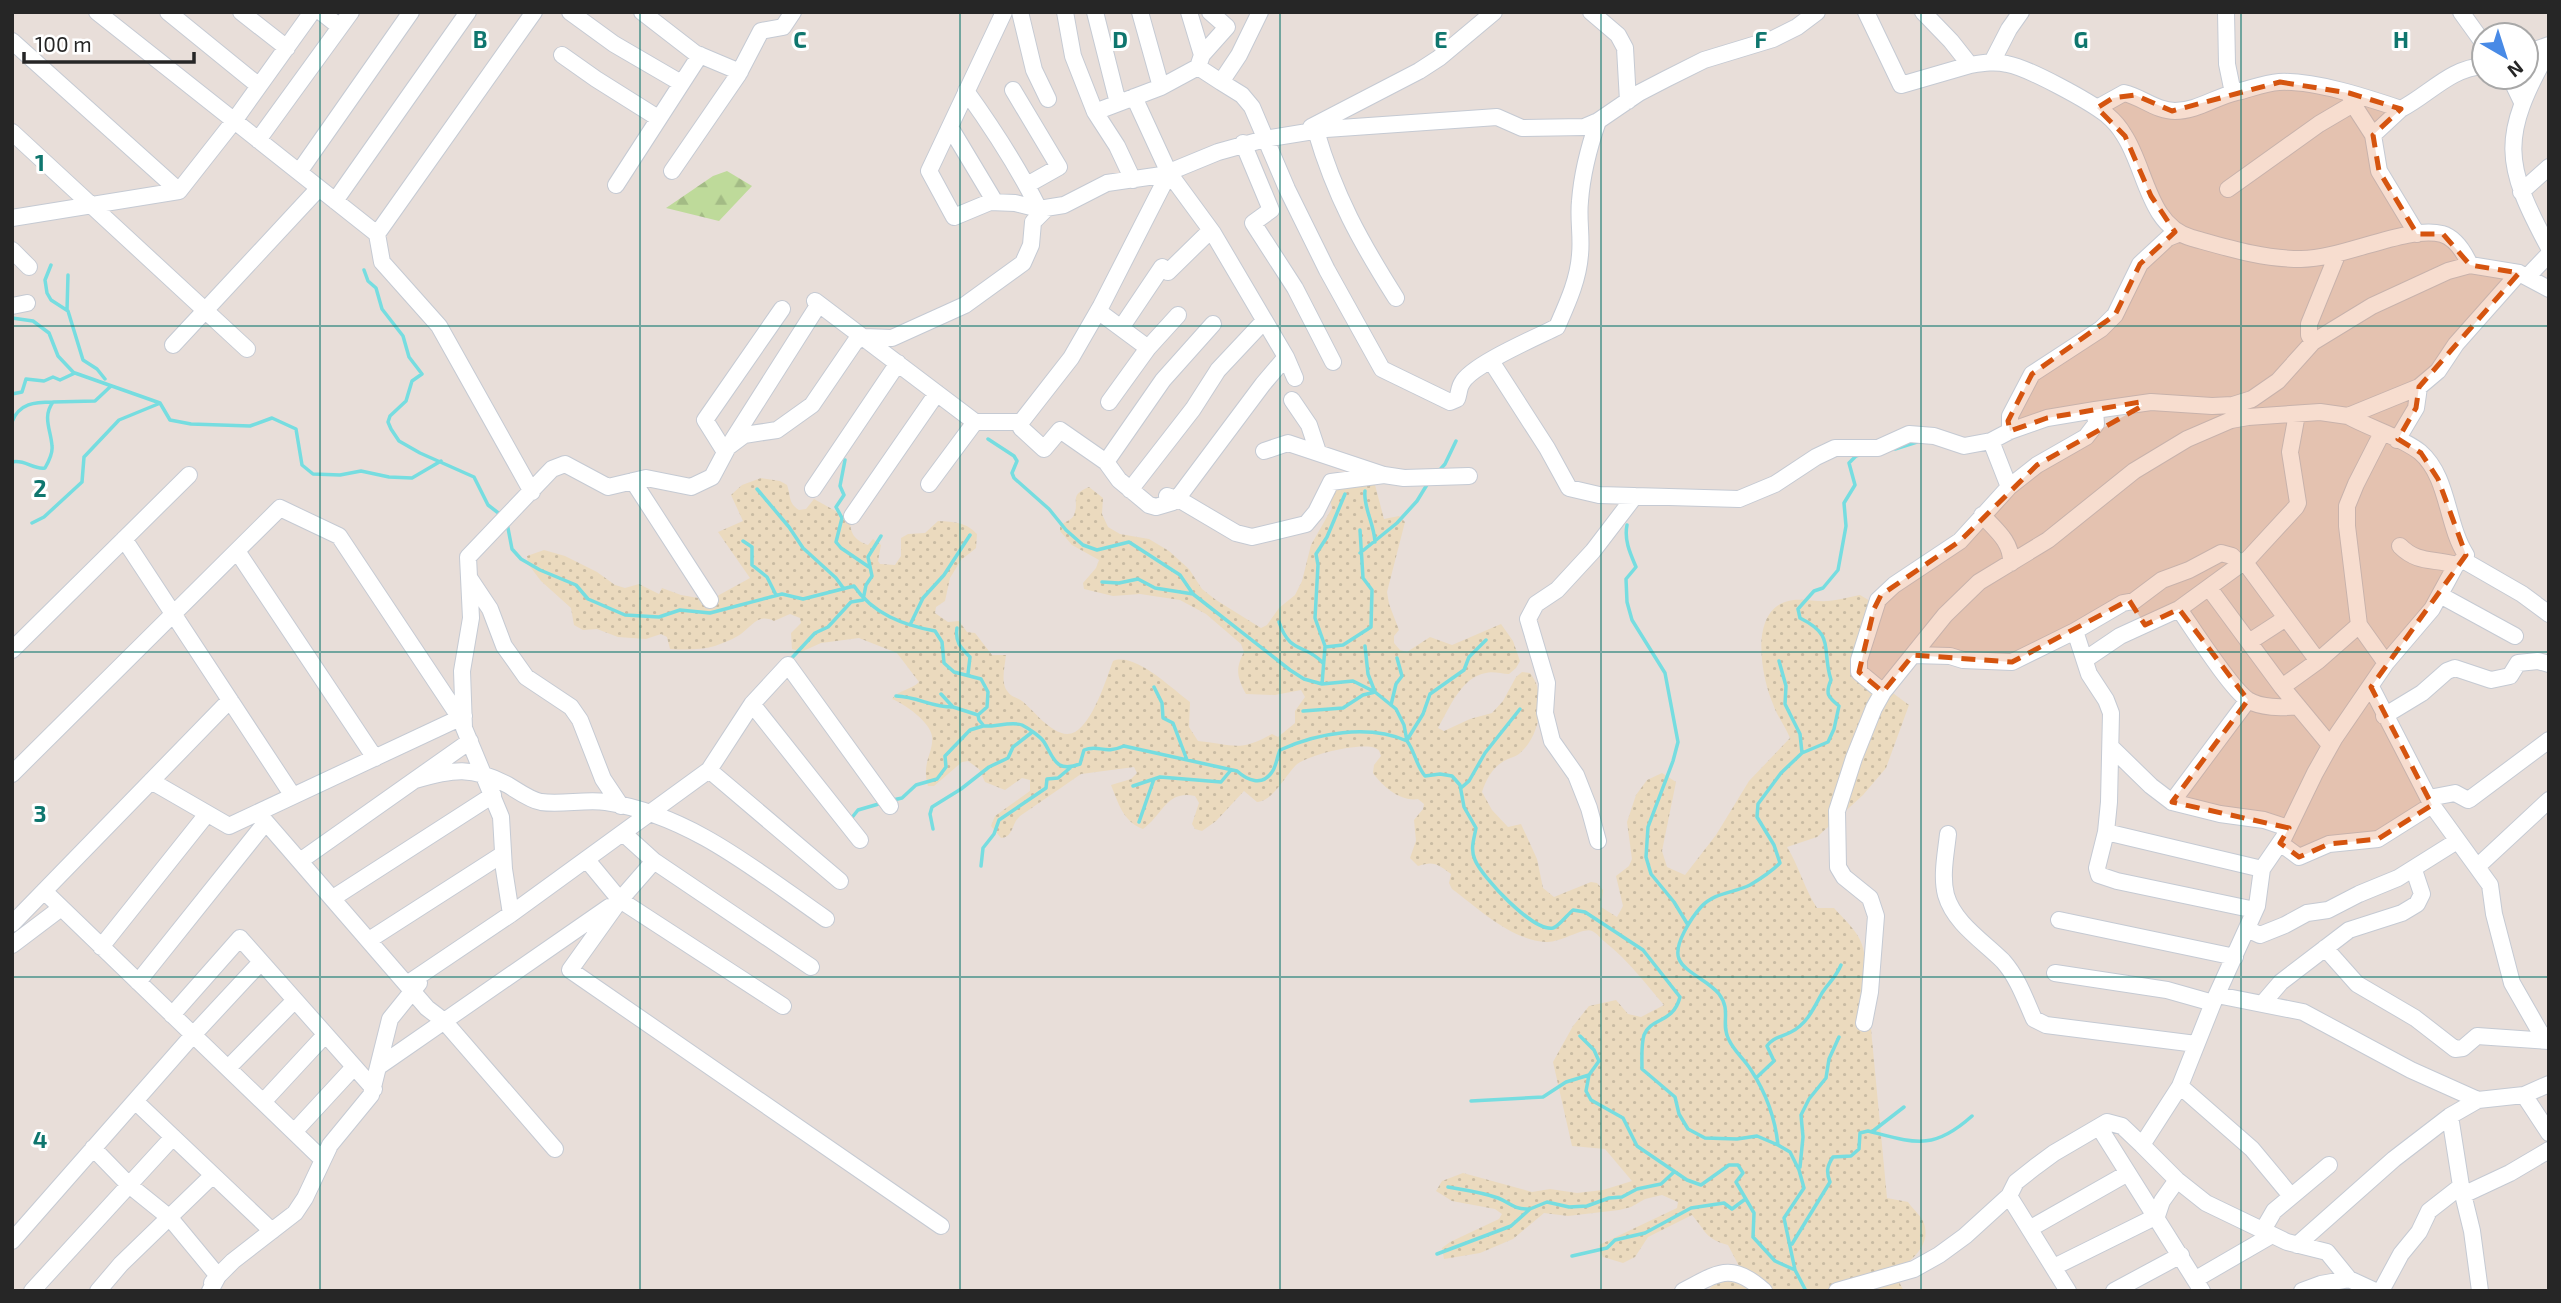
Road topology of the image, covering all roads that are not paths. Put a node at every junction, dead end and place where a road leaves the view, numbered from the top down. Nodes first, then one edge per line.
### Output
1 (97, 12) edge
2 (168, 12) edge
3 (241, 12) edge
4 (312, 12) edge
5 (321, 12) edge
6 (351, 12) edge
7 (411, 12) edge
8 (468, 12) edge
9 (534, 12) edge
10 (642, 12) edge
11 (793, 12) edge
12 (1004, 12) edge
13 (1020, 12) edge
14 (1065, 12) edge
15 (1095, 12) edge
16 (1140, 12) edge
17 (1189, 12) edge
18 (1210, 12) edge
19 (1260, 12) edge
20 (1494, 12) edge
21 (1591, 12) edge
22 (1816, 12) edge
23 (1866, 12) edge
24 (1923, 12) edge
25 (2021, 12) edge
26 (2226, 12) edge
27 (580, 15) edge
28 (340, 27) junction
29 (12, 41) edge
30 (286, 48) junction
31 (2549, 50) edge
32 (700, 54) junction
33 (562, 55) dead end
34 (1200, 62) junction
35 (1992, 62) junction
36 (1970, 65) junction
37 (2470, 70) edge
38 (740, 72) junction
39 (1221, 82) junction
40 (681, 83) junction
41 (259, 86) junction
42 (1161, 87) junction
43 (1013, 90) dead end
44 (2517, 91) edge
45 (966, 92) junction
46 (2233, 93) junction
47 (2351, 98) junction
48 (1048, 99) dead end
49 (1126, 100) junction
50 (1628, 101) junction
51 (2522, 102) junction
52 (2097, 108) junction
53 (2401, 108) junction
54 (1095, 112) junction
55 (658, 118) junction
56 (234, 121) junction
57 (1598, 121) junction
58 (950, 127) junction
59 (1316, 131) junction
60 (12, 132) edge
61 (1297, 134) junction
62 (2373, 135) junction
63 (1265, 139) junction
64 (258, 140) junction
65 (1243, 144) junction
66 (2549, 167) edge
67 (672, 171) dead end
68 (299, 172) junction
69 (1169, 173) junction
70 (1133, 180) junction
71 (616, 185) dead end
72 (1027, 185) junction
73 (319, 188) junction
74 (2228, 190) dead end
75 (179, 191) junction
76 (2521, 192) junction
77 (335, 201) junction
78 (995, 202) junction
79 (91, 205) junction
80 (1043, 209) junction
81 (12, 218) edge
82 (1211, 230) junction
83 (377, 234) junction
84 (2178, 234) junction
85 (2417, 234) junction
86 (12, 250) edge
87 (2549, 251) edge
88 (2337, 255) junction
89 (2470, 265) junction
90 (29, 267) dead end
91 (2523, 275) junction
92 (2549, 289) edge
93 (1396, 298) dead end
94 (782, 309) dead end
95 (205, 311) junction
96 (1098, 311) junction
97 (1178, 315) dead end
98 (1264, 321) junction
99 (1213, 324) dead end
100 (1121, 328) junction
101 (863, 337) junction
102 (2313, 342) junction
103 (173, 345) dead end
104 (1148, 348) junction
105 (247, 349) dead end
106 (1286, 357) junction
107 (1491, 361) junction
108 (1333, 362) dead end
109 (898, 363) junction
110 (1295, 378) dead end
111 (2419, 387) junction
112 (937, 393) junction
113 (1292, 400) dead end
114 (1108, 402) dead end
115 (2095, 410) junction
116 (2232, 413) junction
117 (2297, 414) junction
118 (2347, 416) junction
119 (975, 422) junction
120 (1021, 422) junction
121 (2010, 431) junction
122 (2389, 437) junction
123 (1990, 441) junction
124 (727, 449) junction
125 (1264, 451) dead end
126 (1318, 452) junction
127 (1106, 462) junction
128 (188, 475) dead end
129 (1384, 475) junction
130 (1469, 476) dead end
131 (633, 481) junction
132 (929, 484) dead end
133 (2009, 487) junction
134 (813, 489) dead end
135 (1130, 489) junction
136 (532, 492) junction
137 (1635, 496) junction
138 (1172, 499) junction
139 (1982, 515) junction
140 (852, 516) dead end
141 (124, 539) junction
142 (2400, 546) dead end
143 (237, 551) junction
144 (2011, 563) junction
145 (2242, 563) junction
146 (2460, 563) junction
147 (2200, 564) junction
148 (469, 577) junction
149 (2211, 586) junction
150 (2440, 595) junction
151 (710, 600) dead end
152 (2130, 602) junction
153 (2179, 609) junction
154 (173, 614) junction
155 (2549, 614) edge
156 (2286, 618) junction
157 (2145, 625) junction
158 (2359, 625) junction
159 (2075, 631) junction
160 (2515, 636) dead end
161 (2249, 642) junction
162 (12, 650) edge
163 (1913, 655) junction
164 (2086, 659) junction
165 (2318, 661) junction
166 (2386, 663) junction
167 (2549, 664) edge
168 (2282, 687) junction
169 (2371, 687) junction
170 (1883, 692) junction
171 (2248, 700) junction
172 (230, 701) junction
173 (752, 704) junction
174 (2296, 706) junction
175 (2384, 716) junction
176 (462, 717) junction
177 (2549, 740) edge
178 (470, 741) junction
179 (2330, 745) junction
180 (2112, 748) junction
181 (375, 758) junction
182 (709, 770) junction
183 (12, 774) edge
184 (485, 774) junction
185 (415, 780) junction
186 (151, 781) junction
187 (493, 795) junction
188 (293, 796) junction
189 (2549, 800) edge
190 (2172, 802) junction
191 (2430, 802) junction
192 (621, 806) junction
193 (890, 806) dead end
194 (652, 812) junction
195 (207, 814) junction
196 (262, 817) junction
197 (2288, 828) junction
198 (2106, 831) junction
199 (623, 833) junction
200 (1948, 834) dead end
201 (860, 840) dead end
202 (1598, 841) dead end
203 (2457, 841) junction
204 (2280, 844) junction
205 (503, 854) junction
206 (587, 860) junction
207 (300, 861) junction
208 (654, 861) junction
209 (2478, 866) junction
210 (2262, 869) junction
211 (2414, 870) junction
212 (840, 881) dead end
213 (44, 891) junction
214 (332, 898) junction
215 (620, 900) junction
216 (61, 908) junction
217 (2255, 910) junction
218 (511, 914) junction
219 (826, 919) dead end
220 (2059, 920) dead end
221 (2247, 929) junction
222 (14, 934) edge
223 (369, 940) junction
224 (101, 947) junction
225 (2325, 948) junction
226 (2235, 957) junction
227 (261, 962) junction
228 (811, 967) dead end
229 (2054, 973) dead end
230 (138, 982) junction
231 (410, 988) junction
232 (2215, 999) junction
233 (295, 1000) junction
234 (2263, 1003) junction
235 (783, 1006) dead end
236 (172, 1015) junction
237 (444, 1021) junction
238 (1864, 1023) dead end
239 (193, 1035) junction
240 (325, 1035) junction
241 (2549, 1041) edge
242 (2196, 1044) junction
243 (378, 1067) junction
244 (354, 1068) junction
245 (228, 1069) junction
246 (2549, 1084) edge
247 (2180, 1086) junction
248 (373, 1089) junction
249 (2524, 1096) junction
250 (2478, 1100) junction
251 (135, 1101) junction
252 (263, 1102) junction
253 (2450, 1116) junction
254 (2099, 1127) junction
255 (294, 1132) junction
256 (2549, 1133) edge
257 (173, 1137) junction
258 (2142, 1144) junction
259 (93, 1148) junction
260 (555, 1149) dead end
261 (2549, 1150) edge
262 (323, 1160) junction
263 (2329, 1165) dead end
264 (2128, 1173) junction
265 (213, 1175) junction
266 (2177, 1180) junction
267 (129, 1185) junction
268 (2462, 1190) junction
269 (2010, 1196) junction
270 (2291, 1196) junction
271 (2157, 1216) junction
272 (170, 1218) junction
273 (941, 1226) dead end
274 (2031, 1228) junction
275 (272, 1231) junction
276 (2267, 1233) junction
277 (12, 1241) edge
278 (2297, 1245) junction
279 (2182, 1255) junction
280 (2054, 1267) junction
281 (218, 1276) junction
282 (2349, 1279) junction
283 (2199, 1285) edge
284 (32, 1291) edge
285 (97, 1291) edge
286 (208, 1291) edge
287 (1683, 1291) edge
288 (1764, 1291) edge
289 (1837, 1291) edge
290 (2068, 1291) edge
291 (2114, 1291) edge
292 (2302, 1291) edge
293 (2375, 1291) edge
294 (2381, 1291) edge
295 (2480, 1291) edge

1 - 56 street
2 - 41 street
3 - 30 street
4 - 30 street
5 - 28 street
6 - 28 street
7 - 68 street
8 - 77 street
9 - 83 street
10 - 32 street
11 - 38 street
12 - 45 street
13 - 48 street
14 - 54 street
15 - 49 street
16 - 42 street
17 - 34 street
18 - 34 street
19 - 39 street
20 - 61 street
21 - 50 street
22 - 50 street
23 - 36 street
24 - 36 street
25 - 35 street
26 - 46 street
27 - 40 street
28 - 64 street
29 - 75 street
30 - 41 street
31 - 51 street
32 - 38 street
32 - 40 street
33 - 55 street
34 - 39 street
34 - 42 street
35 - 36 street
35 - 52 street
37 - 53 street
38 - 67 street
39 - 63 street
40 - 55 street
41 - 56 street
42 - 49 street
43 - 72 street
44 - 51 street
45 - 58 street
45 - 72 street
46 - 47 street
46 - 52 street
47 - 53 street
47 - 62 street
47 - 74 street
49 - 54 street
49 - 69 street
50 - 57 street
51 - 76 street
52 - 84 street
53 - 62 street
54 - 70 street
55 - 71 street
56 - 64 street
56 - 75 street
57 - 59 street
57 - 107 street
58 - 78 street
58 - 78 street
59 - 61 street
59 - 93 street
60 - 79 street
61 - 63 street
62 - 85 street
63 - 65 street
63 - 107 street
64 - 68 street
65 - 69 street
65 - 108 street
66 - 76 street
68 - 73 street
69 - 70 street
69 - 82 street
69 - 96 street
70 - 80 street
72 - 80 street
73 - 77 street
73 - 95 street
75 - 79 street
76 - 87 street
77 - 83 street
78 - 80 street
79 - 81 street
79 - 95 street
80 - 101 street
82 - 98 street
82 - 100 street
83 - 136 street
84 - 88 street
84 - 121 street
85 - 88 street
85 - 89 street
86 - 90 street
87 - 91 street
88 - 102 street
89 - 91 street
89 - 102 street
91 - 92 street
91 - 111 street
94 - 124 street
95 - 103 street
95 - 105 street
96 - 100 street
96 - 120 street
97 - 104 street
98 - 106 street
98 - 135 street
99 - 127 street
100 - 104 street
101 - 109 street
101 - 124 street
101 - 124 street
102 - 116 street
104 - 114 street
106 - 110 street
106 - 138 street
107 - 137 street
109 - 112 street
109 - 134 street
111 - 118 street
111 - 122 street
112 - 119 street
112 - 140 street
113 - 126 street
115 - 116 street
115 - 121 street
115 - 133 street
116 - 117 street
116 - 144 street
117 - 118 street
117 - 145 street
118 - 122 street
119 - 120 street
119 - 132 street
120 - 127 street
121 - 123 street
122 - 146 street
122 - 158 street
123 - 133 street
123 - 137 street
124 - 131 street
125 - 126 street
126 - 129 street
127 - 135 street
128 - 141 street
129 - 130 street
129 - 138 street
131 - 136 street
131 - 151 street
133 - 139 street
135 - 138 street
136 - 148 street
137 - 202 street
139 - 144 street
139 - 170 street
141 - 154 street
141 - 162 street
142 - 146 street
143 - 154 street
143 - 176 street
143 - 181 street
144 - 163 street
145 - 147 street
145 - 149 street
145 - 156 street
146 - 150 street
146 - 155 street
147 - 149 street
147 - 152 street
148 - 176 street
148 - 192 street
149 - 153 street
149 - 161 street
150 - 160 street
150 - 166 street
152 - 157 street
152 - 159 street
153 - 157 street
153 - 171 street
154 - 172 street
154 - 183 street
156 - 161 street
156 - 165 street
157 - 164 street
158 - 165 street
158 - 166 street
159 - 163 street
159 - 164 street
161 - 168 street
163 - 170 street
164 - 180 street
165 - 168 street
166 - 169 street
167 - 175 street
168 - 174 street
169 - 175 street
169 - 179 street
170 - 238 street
171 - 174 street
171 - 190 street
172 - 186 street
172 - 188 street
173 - 182 street
173 - 193 street
173 - 201 street
174 - 179 street
175 - 191 street
176 - 178 street
176 - 181 street
177 - 191 street
178 - 184 street
178 - 185 street
179 - 197 street
180 - 190 street
180 - 198 street
181 - 188 street
182 - 194 street
182 - 212 street
184 - 185 street
184 - 187 street
184 - 192 street
185 - 207 street
186 - 195 street
186 - 213 street
187 - 205 street
187 - 214 street
188 - 196 street
189 - 209 street
190 - 197 street
191 - 203 street
191 - 204 street
192 - 194 street
194 - 199 street
194 - 219 street
195 - 196 street
195 - 224 street
196 - 207 street
196 - 230 street
197 - 204 street
198 - 210 street
198 - 217 street
199 - 206 street
199 - 208 street
200 - 242 street
203 - 209 street
203 - 211 street
204 - 210 street
205 - 218 street
205 - 223 street
206 - 215 street
206 - 218 street
207 - 214 street
208 - 215 street
208 - 228 street
209 - 241 street
210 - 217 street
211 - 221 street
211 - 225 street
213 - 216 street
213 - 222 street
214 - 223 street
215 - 235 street
215 - 237 street
215 - 273 street
216 - 222 street
216 - 224 street
217 - 221 street
218 - 231 street
220 - 226 street
221 - 226 street
223 - 231 street
224 - 230 street
225 - 234 street
225 - 241 street
226 - 232 street
227 - 233 street
227 - 236 street
227 - 239 street
229 - 232 street
230 - 236 street
231 - 237 street
231 - 243 street
232 - 234 street
232 - 242 street
233 - 240 street
233 - 245 street
234 - 250 street
236 - 239 street
237 - 243 street
237 - 260 street
239 - 245 street
239 - 251 street
240 - 244 street
240 - 252 street
242 - 247 street
243 - 248 street
244 - 248 street
244 - 255 street
245 - 252 street
246 - 249 street
247 - 258 street
247 - 270 street
248 - 262 street
249 - 250 street
249 - 256 street
250 - 253 street
251 - 257 street
251 - 259 street
252 - 255 street
253 - 268 street
253 - 278 street
254 - 258 street
254 - 264 street
254 - 269 street
255 - 262 street
257 - 265 street
257 - 267 street
258 - 266 street
259 - 267 street
259 - 277 street
261 - 268 street
262 - 275 street
263 - 270 street
264 - 271 street
264 - 274 street
265 - 272 street
265 - 275 street
266 - 271 street
266 - 276 street
267 - 272 street
267 - 284 street
268 - 294 street
268 - 295 street
269 - 274 street
269 - 289 street
270 - 276 street
271 - 279 street
271 - 280 street
272 - 281 street
272 - 285 street
274 - 280 street
275 - 281 street
276 - 278 street
276 - 283 street
278 - 282 street
279 - 283 street
279 - 291 street
280 - 290 street
281 - 286 street
282 - 292 street
282 - 293 street
287 - 288 street

